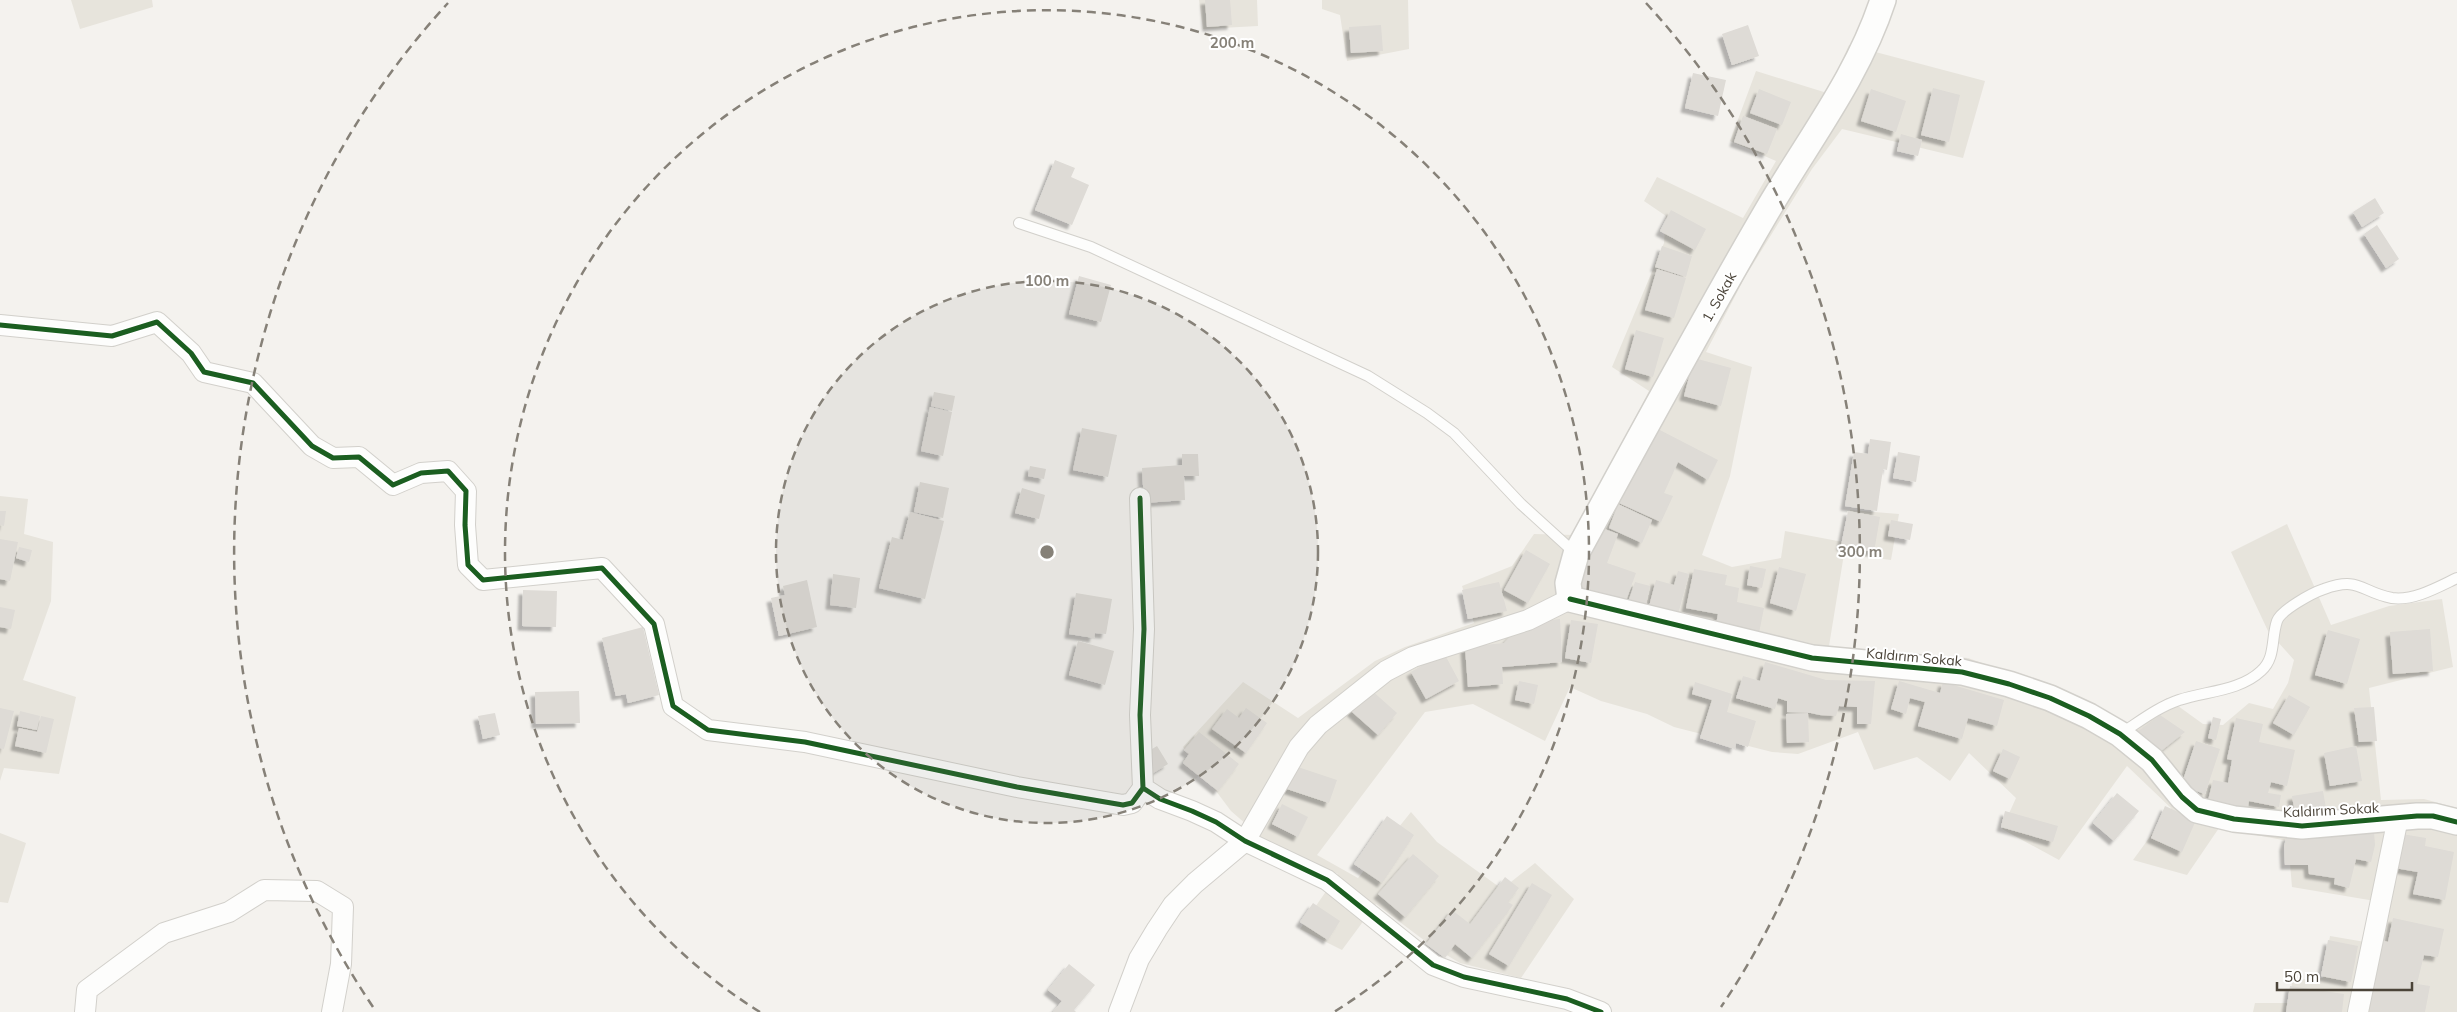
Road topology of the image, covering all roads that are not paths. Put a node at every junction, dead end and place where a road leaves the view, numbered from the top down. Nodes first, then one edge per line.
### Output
1 (1882, 0) edge
2 (1020, 223) dead end
3 (0, 325) edge
4 (1140, 498) dead end
5 (1576, 554) junction
6 (2457, 578) edge
7 (1570, 599) junction
8 (2120, 734) junction
9 (1143, 788) junction
10 (2398, 818) junction
11 (2457, 822) edge
12 (1245, 841) junction
13 (84, 1012) edge
14 (332, 1012) edge
15 (1119, 1012) edge
16 (1601, 1012) edge
17 (2358, 1012) edge

1 - 5 street, 1. Sokak
2 - 5 lane
3 - 9 street
4 - 9 street
5 - 7 street, 1. Sokak
6 - 8 lane
7 - 8 street, Kaldırım Sokak
7 - 12 street
8 - 10 street, Kaldırım Sokak
9 - 12 street
10 - 11 street, Kaldırım Sokak
10 - 17 street
12 - 15 street
12 - 16 street
13 - 14 street

